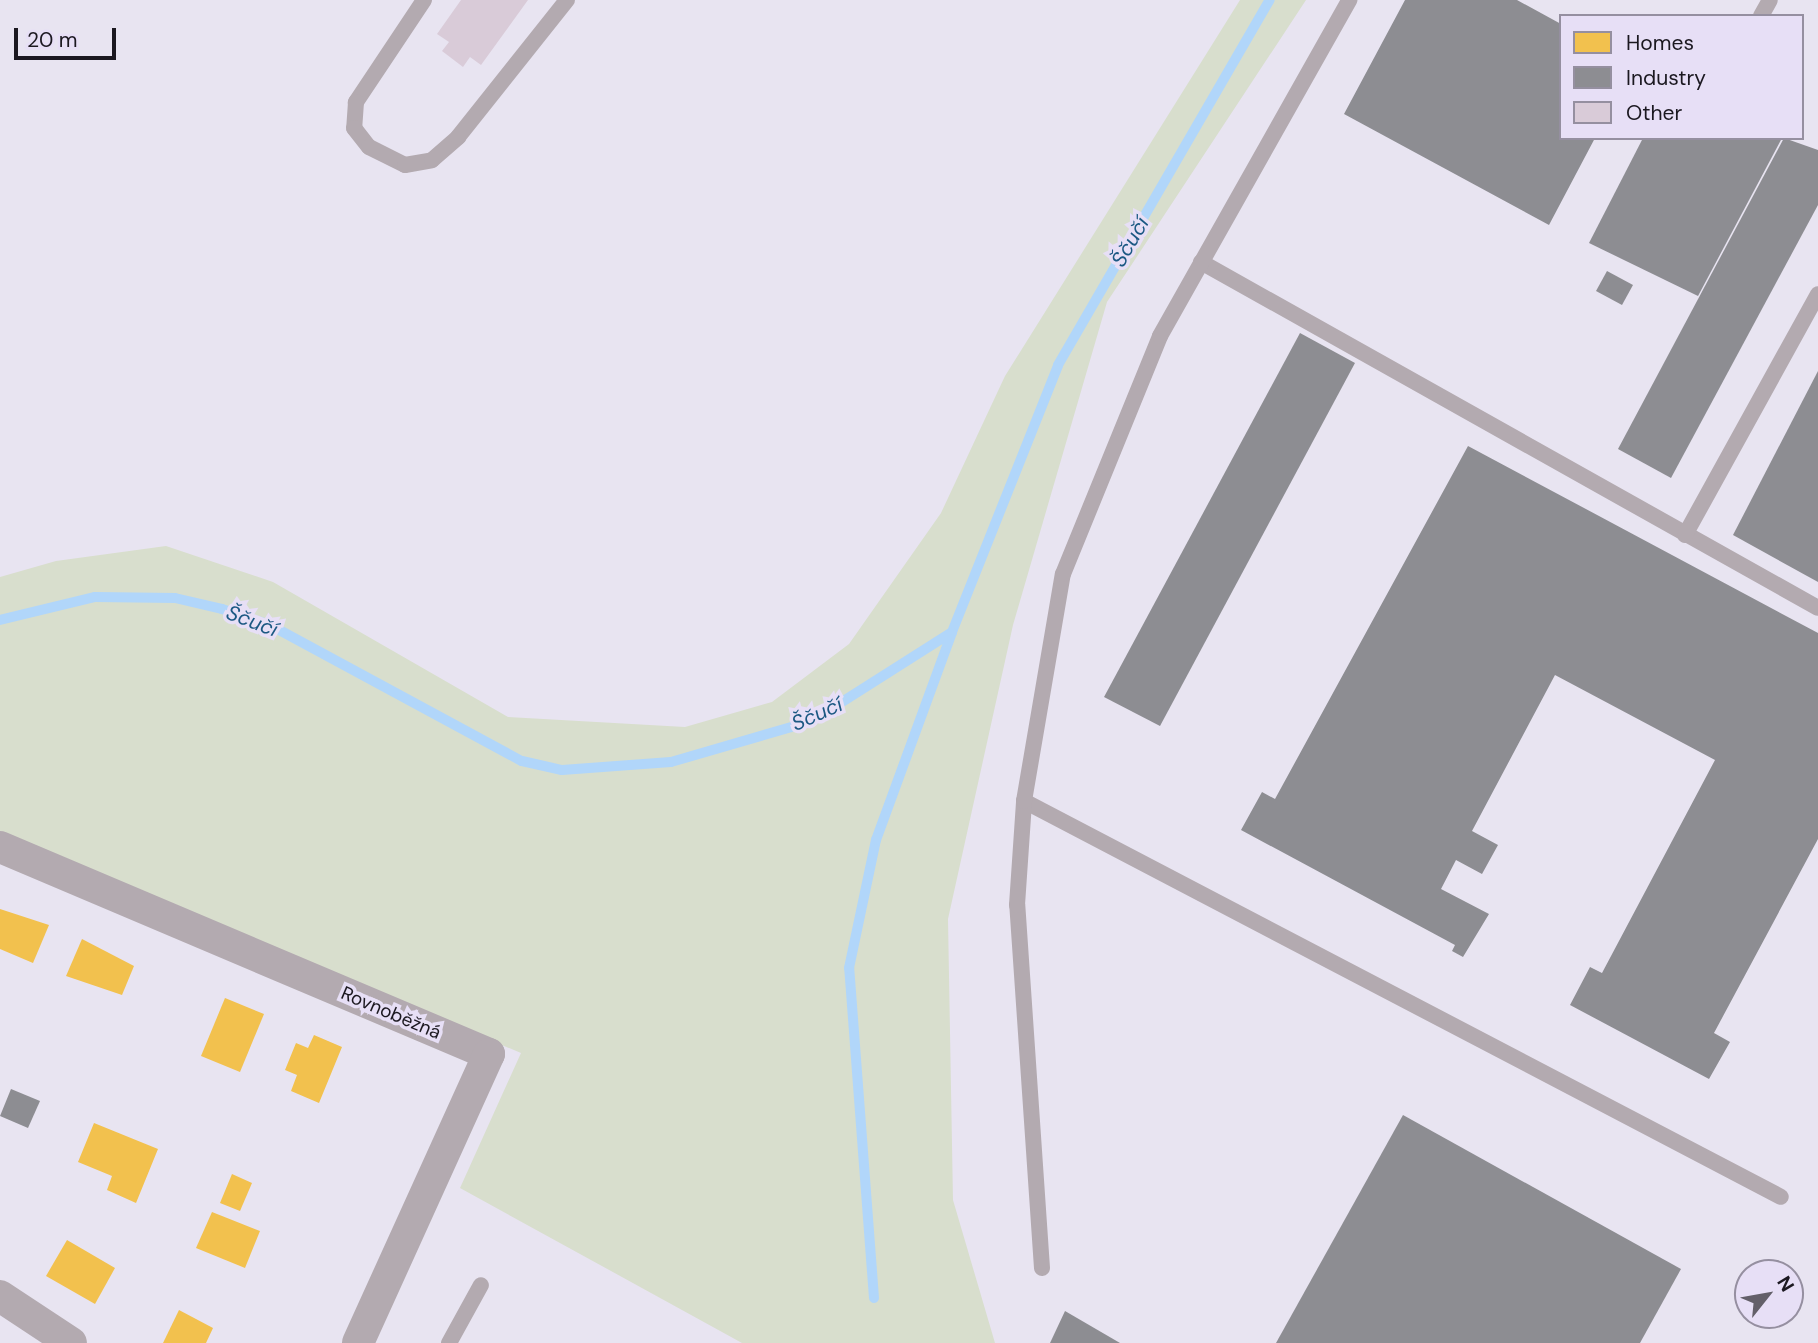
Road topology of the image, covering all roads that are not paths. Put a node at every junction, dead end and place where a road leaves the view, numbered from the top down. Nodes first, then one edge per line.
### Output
1 (424, 0) edge
2 (567, 0) edge
3 (1349, 0) edge
4 (1201, 262) junction
5 (1818, 294) edge
6 (1685, 535) junction
7 (1818, 608) edge
8 (1024, 801) junction
9 (0, 847) edge
10 (1781, 1197) dead end
11 (1042, 1268) dead end
12 (481, 1285) dead end
13 (0, 1296) edge
14 (71, 1343) edge
15 (358, 1343) edge
16 (449, 1343) edge

1 - 2 lane
3 - 4 lane
4 - 6 lane
4 - 8 lane
5 - 6 lane
6 - 7 lane
8 - 10 lane
8 - 11 lane
9 - 15 street, Rovnoběžná
12 - 16 lane
13 - 14 street

